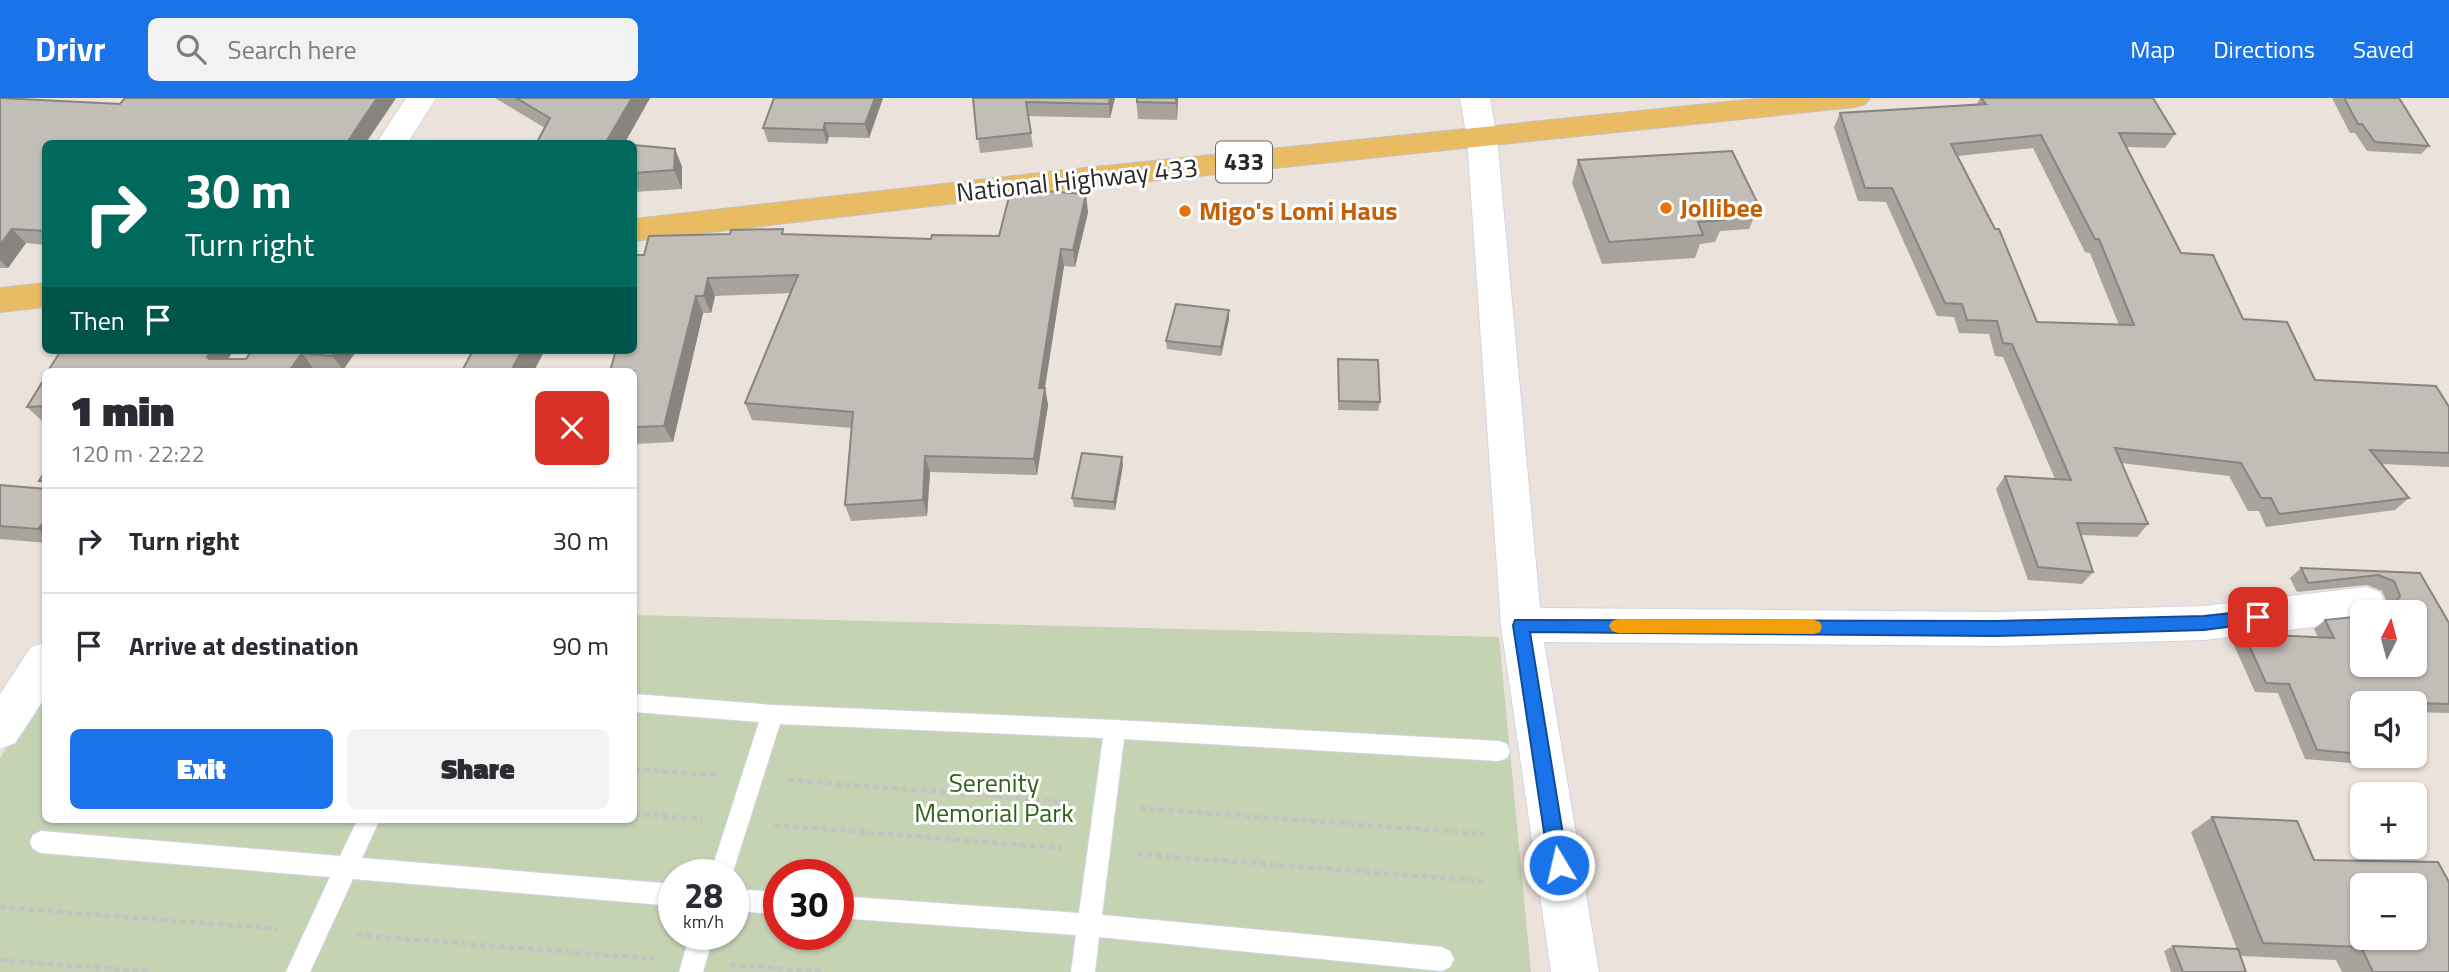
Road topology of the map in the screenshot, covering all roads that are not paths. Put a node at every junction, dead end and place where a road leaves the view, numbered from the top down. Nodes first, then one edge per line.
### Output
1 (421, 98) edge
2 (1475, 98) edge
3 (1855, 98) edge
4 (1482, 138) junction
5 (394, 140) edge
6 (637, 230) edge
7 (42, 295) edge
8 (0, 300) edge
9 (2350, 606) edge
10 (1521, 625) junction
11 (42, 666) edge
12 (637, 703) edge
13 (772, 714) junction
14 (1115, 729) junction
15 (0, 730) edge
16 (1499, 751) dead end
17 (367, 823) edge
18 (41, 842) dead end
19 (726, 859) edge
20 (346, 867) junction
21 (658, 894) edge
22 (854, 908) edge
23 (1088, 925) junction
24 (697, 950) edge
25 (1442, 959) dead end
26 (692, 967) edge
27 (299, 972) edge
28 (1083, 972) edge
29 (1575, 972) edge

1 - 5 street
2 - 4 street
3 - 4 main road, National Highway 433 / 433
4 - 6 main road, National Highway 433 / 433
4 - 10 street
7 - 8 main road
9 - 10 street
10 - 29 street
11 - 15 street
12 - 13 lane
13 - 14 lane
13 - 19 lane
14 - 16 lane
14 - 23 lane
17 - 20 lane
18 - 20 lane
20 - 21 lane
20 - 27 lane
22 - 23 lane
23 - 25 lane
23 - 28 lane
24 - 26 lane

